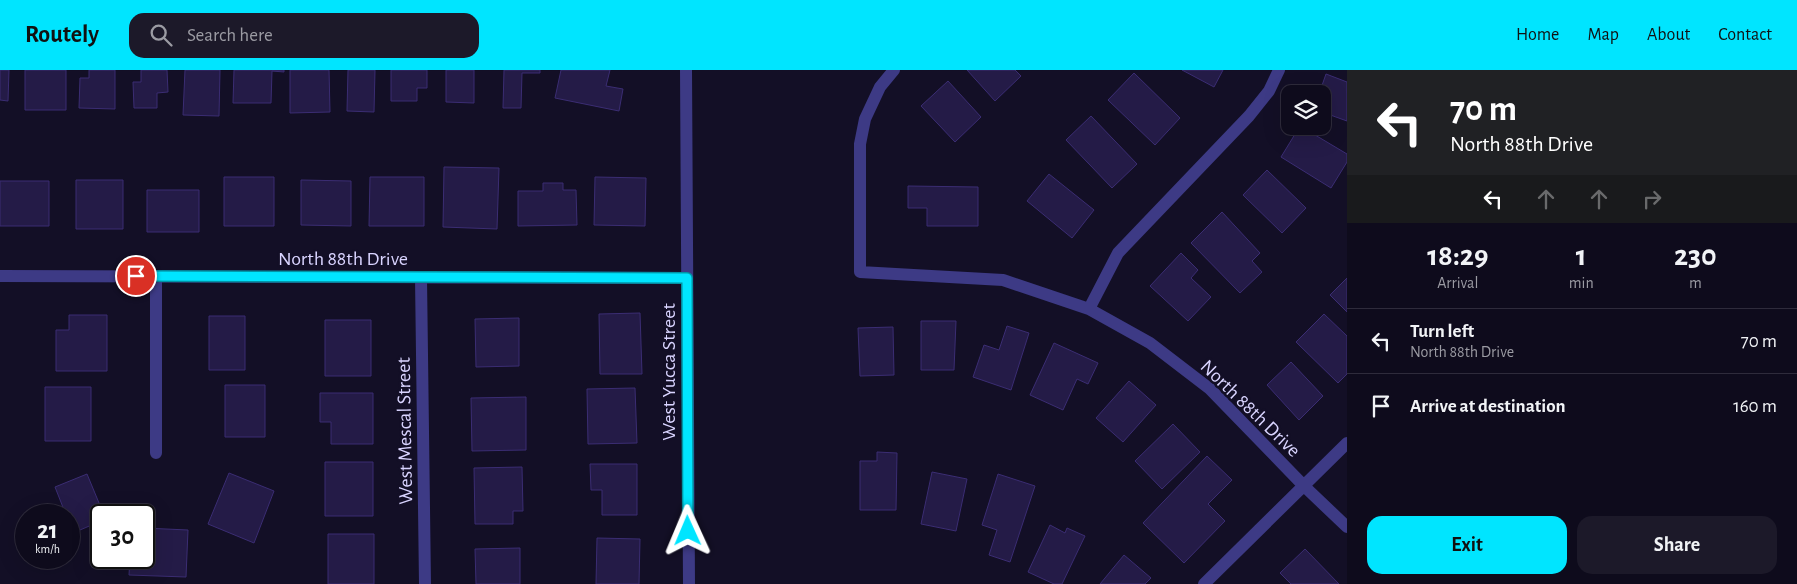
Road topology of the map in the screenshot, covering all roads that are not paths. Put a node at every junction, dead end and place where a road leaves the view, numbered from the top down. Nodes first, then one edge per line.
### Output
1 (686, 70) edge
2 (894, 70) edge
3 (1279, 70) edge
4 (0, 276) edge
5 (156, 276) junction
6 (421, 278) junction
7 (687, 278) junction
8 (1089, 309) junction
9 (1347, 443) edge
10 (156, 453) dead end
11 (1304, 486) junction
12 (1347, 527) edge
13 (425, 584) edge
14 (689, 584) edge
15 (1204, 584) edge

1 - 7 street, West Yucca Street
2 - 8 street, North 88th Drive
3 - 8 street
4 - 5 street, North 88th Drive
5 - 6 street, North 88th Drive
5 - 10 street
6 - 7 street, North 88th Drive
6 - 13 street, West Mescal Street
7 - 14 street, West Yucca Street
8 - 11 street, North 88th Drive
9 - 11 street
11 - 12 street, North 88th Drive
11 - 15 street

